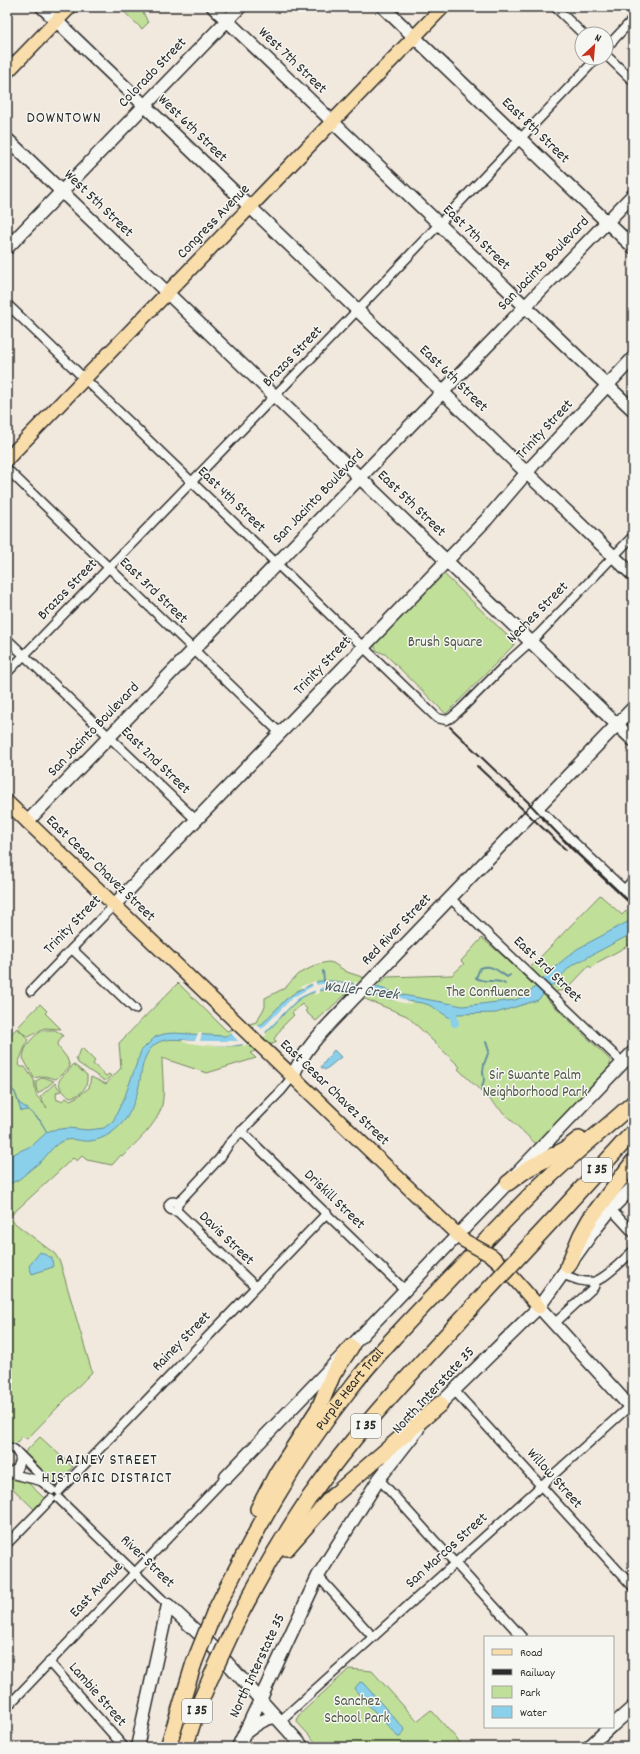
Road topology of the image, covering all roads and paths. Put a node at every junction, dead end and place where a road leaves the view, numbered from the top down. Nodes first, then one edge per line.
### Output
1 (42, 7) edge
2 (70, 7) edge
3 (213, 7) edge
4 (240, 7) edge
5 (383, 7) edge
6 (443, 7) edge
7 (555, 7) edge
8 (633, 19) edge
9 (227, 20) junction
10 (57, 21) junction
11 (575, 26) edge
12 (414, 37) junction
13 (614, 39) edge
14 (614, 63) edge
15 (589, 66) edge
16 (7, 72) edge
17 (633, 81) edge
18 (145, 105) junction
19 (332, 122) junction
20 (520, 138) junction
21 (7, 139) edge
22 (62, 191) junction
23 (633, 195) edge
24 (250, 207) junction
25 (607, 222) junction
26 (438, 224) junction
27 (633, 247) edge
28 (7, 248) edge
29 (167, 293) junction
30 (7, 304) edge
31 (525, 306) junction
32 (358, 310) junction
33 (633, 358) edge
34 (84, 379) junction
35 (608, 386) junction
36 (443, 391) junction
37 (275, 396) junction
38 (633, 410) edge
39 (7, 459) edge
40 (7, 469) edge
41 (527, 473) junction
42 (360, 477) junction
43 (192, 482) junction
44 (633, 536) edge
45 (613, 556) junction
46 (447, 561) junction
47 (277, 564) junction
48 (109, 568) junction
49 (633, 575) edge
50 (7, 639) edge
51 (530, 641) junction
52 (364, 647) junction
53 (194, 650) junction
54 (24, 655) junction
55 (7, 673) edge
56 (633, 708) edge
57 (446, 720) joint
58 (617, 724) junction
59 (280, 733) junction
60 (110, 737) junction
61 (633, 740) edge
62 (7, 802) edge
63 (537, 808) junction
64 (196, 820) junction
65 (27, 822) junction
66 (633, 880) edge
67 (624, 890) junction
68 (450, 898) junction
69 (633, 898) edge
70 (114, 905) junction
71 (72, 948) junction
72 (31, 991) dead end
73 (136, 1009) dead end
74 (633, 1052) edge
75 (623, 1063) junction
76 (293, 1076) junction
77 (632, 1104) edge
78 (241, 1131) junction
79 (633, 1132) edge
80 (633, 1162) edge
81 (508, 1183) junction
82 (633, 1186) edge
83 (176, 1206) joint
84 (611, 1209) junction
85 (327, 1213) junction
86 (633, 1233) edge
87 (461, 1238) junction
88 (633, 1251) edge
89 (565, 1270) junction
90 (596, 1281) junction
91 (255, 1286) junction
92 (405, 1290) junction
93 (539, 1307) junction
94 (554, 1324) junction
95 (351, 1347) junction
96 (453, 1389) junction
97 (440, 1404) junction
98 (632, 1406) edge
99 (7, 1447) edge
100 (19, 1454) junction
101 (7, 1473) edge
102 (226, 1477) joint
103 (379, 1479) junction
104 (41, 1481) junction
105 (541, 1486) junction
106 (55, 1495) junction
107 (7, 1544) edge
108 (455, 1563) junction
109 (134, 1572) junction
110 (318, 1576) junction
111 (633, 1587) edge
112 (168, 1605) junction
113 (214, 1613) junction
114 (236, 1623) junction
115 (521, 1636) edge
116 (373, 1637) junction
117 (49, 1662) junction
118 (187, 1685) junction
119 (260, 1699) junction
120 (7, 1707) edge
121 (632, 1710) edge
122 (278, 1719) junction
123 (614, 1724) edge
124 (609, 1728) edge
125 (245, 1733) junction
126 (124, 1747) edge
127 (137, 1747) edge
128 (160, 1747) edge
129 (168, 1747) edge
130 (185, 1747) edge
131 (238, 1747) edge
132 (303, 1747) edge
133 (589, 1747) edge

1 - 10 main road, West 6th Street
2 - 10 main road
3 - 9 main road, West 7th Street
4 - 9 main road, Colorado Street
5 - 12 main road, East 8th Street
6 - 12 main road, Congress Avenue
7 - 11 street
8 - 13 street
9 - 18 main road, Colorado Street
9 - 19 main road, West 7th Street
10 - 16 main road
10 - 18 main road, West 6th Street
12 - 19 main road, Congress Avenue
12 - 20 main road, East 8th Street
14 - 17 street
15 - 20 street, Brazos Street
18 - 22 main road, Colorado Street
18 - 24 main road, West 6th Street
19 - 24 main road, Congress Avenue
19 - 26 main road, East 7th Street
20 - 25 main road, East 8th Street
20 - 26 street, Brazos Street
21 - 22 main road, West 5th Street
22 - 28 main road, Colorado Street
22 - 29 main road, West 5th Street
23 - 25 main road, San Jacinto Boulevard
24 - 29 main road, Congress Avenue
24 - 32 main road, East 6th Street
25 - 27 main road, East 8th Street
25 - 31 main road, San Jacinto Boulevard
26 - 31 main road, East 7th Street
26 - 32 street, Brazos Street
29 - 34 main road, Congress Avenue
29 - 37 main road, East 5th Street
30 - 34 street, East 4th Street
31 - 35 main road, East 7th Street
31 - 36 main road, San Jacinto Boulevard
32 - 36 main road, East 6th Street
32 - 37 street, Brazos Street
33 - 35 main road, Trinity Street
34 - 39 main road, Congress Avenue
34 - 43 street, East 4th Street
35 - 38 main road, East 7th Street
35 - 41 main road, Trinity Street
36 - 41 main road, East 6th Street
36 - 42 main road, San Jacinto Boulevard
37 - 42 main road, East 5th Street
37 - 43 street, Brazos Street
40 - 48 street, East 3rd Street
41 - 45 main road, East 6th Street
41 - 46 main road, Trinity Street
42 - 46 main road, East 5th Street
42 - 47 main road, San Jacinto Boulevard
43 - 47 street, East 4th Street
43 - 48 street, Brazos Street
44 - 45 street, Neches Street
45 - 49 main road, East 6th Street
45 - 51 street, Neches Street
46 - 51 main road, East 5th Street
46 - 52 main road, Trinity Street
47 - 52 street, East 4th Street
47 - 53 main road, San Jacinto Boulevard
48 - 53 street, East 3rd Street
48 - 54 street, Brazos Street
50 - 54 street, East 2nd Street
51 - 57 street, Neches Street
51 - 58 main road, East 5th Street
52 - 57 street, East 4th Street
52 - 59 main road, Trinity Street
53 - 59 street, East 3rd Street
53 - 60 main road, San Jacinto Boulevard
54 - 55 street, Brazos Street
54 - 60 street, East 2nd Street
56 - 58 main road, Red River Street
58 - 61 main road, East 5th Street
58 - 63 main road, Red River Street
59 - 64 main road, Trinity Street
60 - 64 street, East 2nd Street
60 - 65 main road, San Jacinto Boulevard
62 - 65 main road, East Cesar Chavez Street
63 - 67 street
63 - 68 main road, Red River Street
64 - 70 main road, Trinity Street
65 - 70 main road, East Cesar Chavez Street
66 - 67 street
67 - 69 street
68 - 75 street, East 3rd Street
68 - 76 main road, Red River Street
70 - 71 street, Trinity Street
70 - 76 main road, East Cesar Chavez Street
71 - 72 street, Trinity Street
71 - 73 street
74 - 75 main road
75 - 81 main road
76 - 78 street, Red River Street
76 - 87 main road, East Cesar Chavez Street
77 - 81 highway
77 - 113 highway, Purple Heart Trail / I 35
78 - 83 street, Red River Street
78 - 85 street, Driskill Street
79 - 114 highway, I 35, bridge
80 - 89 highway
81 - 87 main road
82 - 84 main road, North Interstate 35
83 - 91 street, Davis Street
84 - 86 street
84 - 89 main road, North Interstate 35
85 - 91 street, Rainey Street
85 - 92 street, Driskill Street
87 - 92 main road
87 - 93 main road, East Cesar Chavez Street, bridge
88 - 90 street
89 - 90 street
89 - 93 main road, North Interstate 35
90 - 94 street
91 - 106 street, Rainey Street
92 - 95 main road
93 - 94 main road, East Cesar Chavez Street
93 - 96 main road, North Interstate 35
94 - 98 main road, East Cesar Chavez Street
95 - 102 main road
95 - 113 highway
96 - 97 main road, North Interstate 35
96 - 105 street, Willow Street
97 - 103 main road, North Interstate 35
97 - 114 highway
98 - 105 street, San Marcos Street
99 - 100 street, River Street
100 - 101 street, River Street
100 - 104 street, River Street
101 - 104 street, River Street
102 - 109 street, East Avenue
103 - 108 street
103 - 110 main road, North Interstate 35
104 - 106 street, River Street
105 - 108 street, San Marcos Street
105 - 111 street, Willow Street
106 - 107 street, Rainey Street
106 - 109 street, River Street
108 - 115 street
108 - 116 street, San Marcos Street
109 - 112 street, River Street
109 - 117 street, East Avenue
110 - 116 street
110 - 119 main road, North Interstate 35
112 - 119 main road, River Street
112 - 127 main road
113 - 118 highway, Purple Heart Trail / I 35, bridge
114 - 130 highway, I 35, bridge
116 - 122 street, San Marcos Street
117 - 120 street, East Avenue
117 - 126 street, Lambie Street
118 - 128 highway
118 - 129 highway, Purple Heart Trail / I 35
119 - 122 main road, River Street
119 - 125 main road, North Interstate 35
121 - 123 main road
122 - 125 main road
122 - 132 main road, River Street
124 - 133 main road
125 - 131 main road, North Interstate 35

